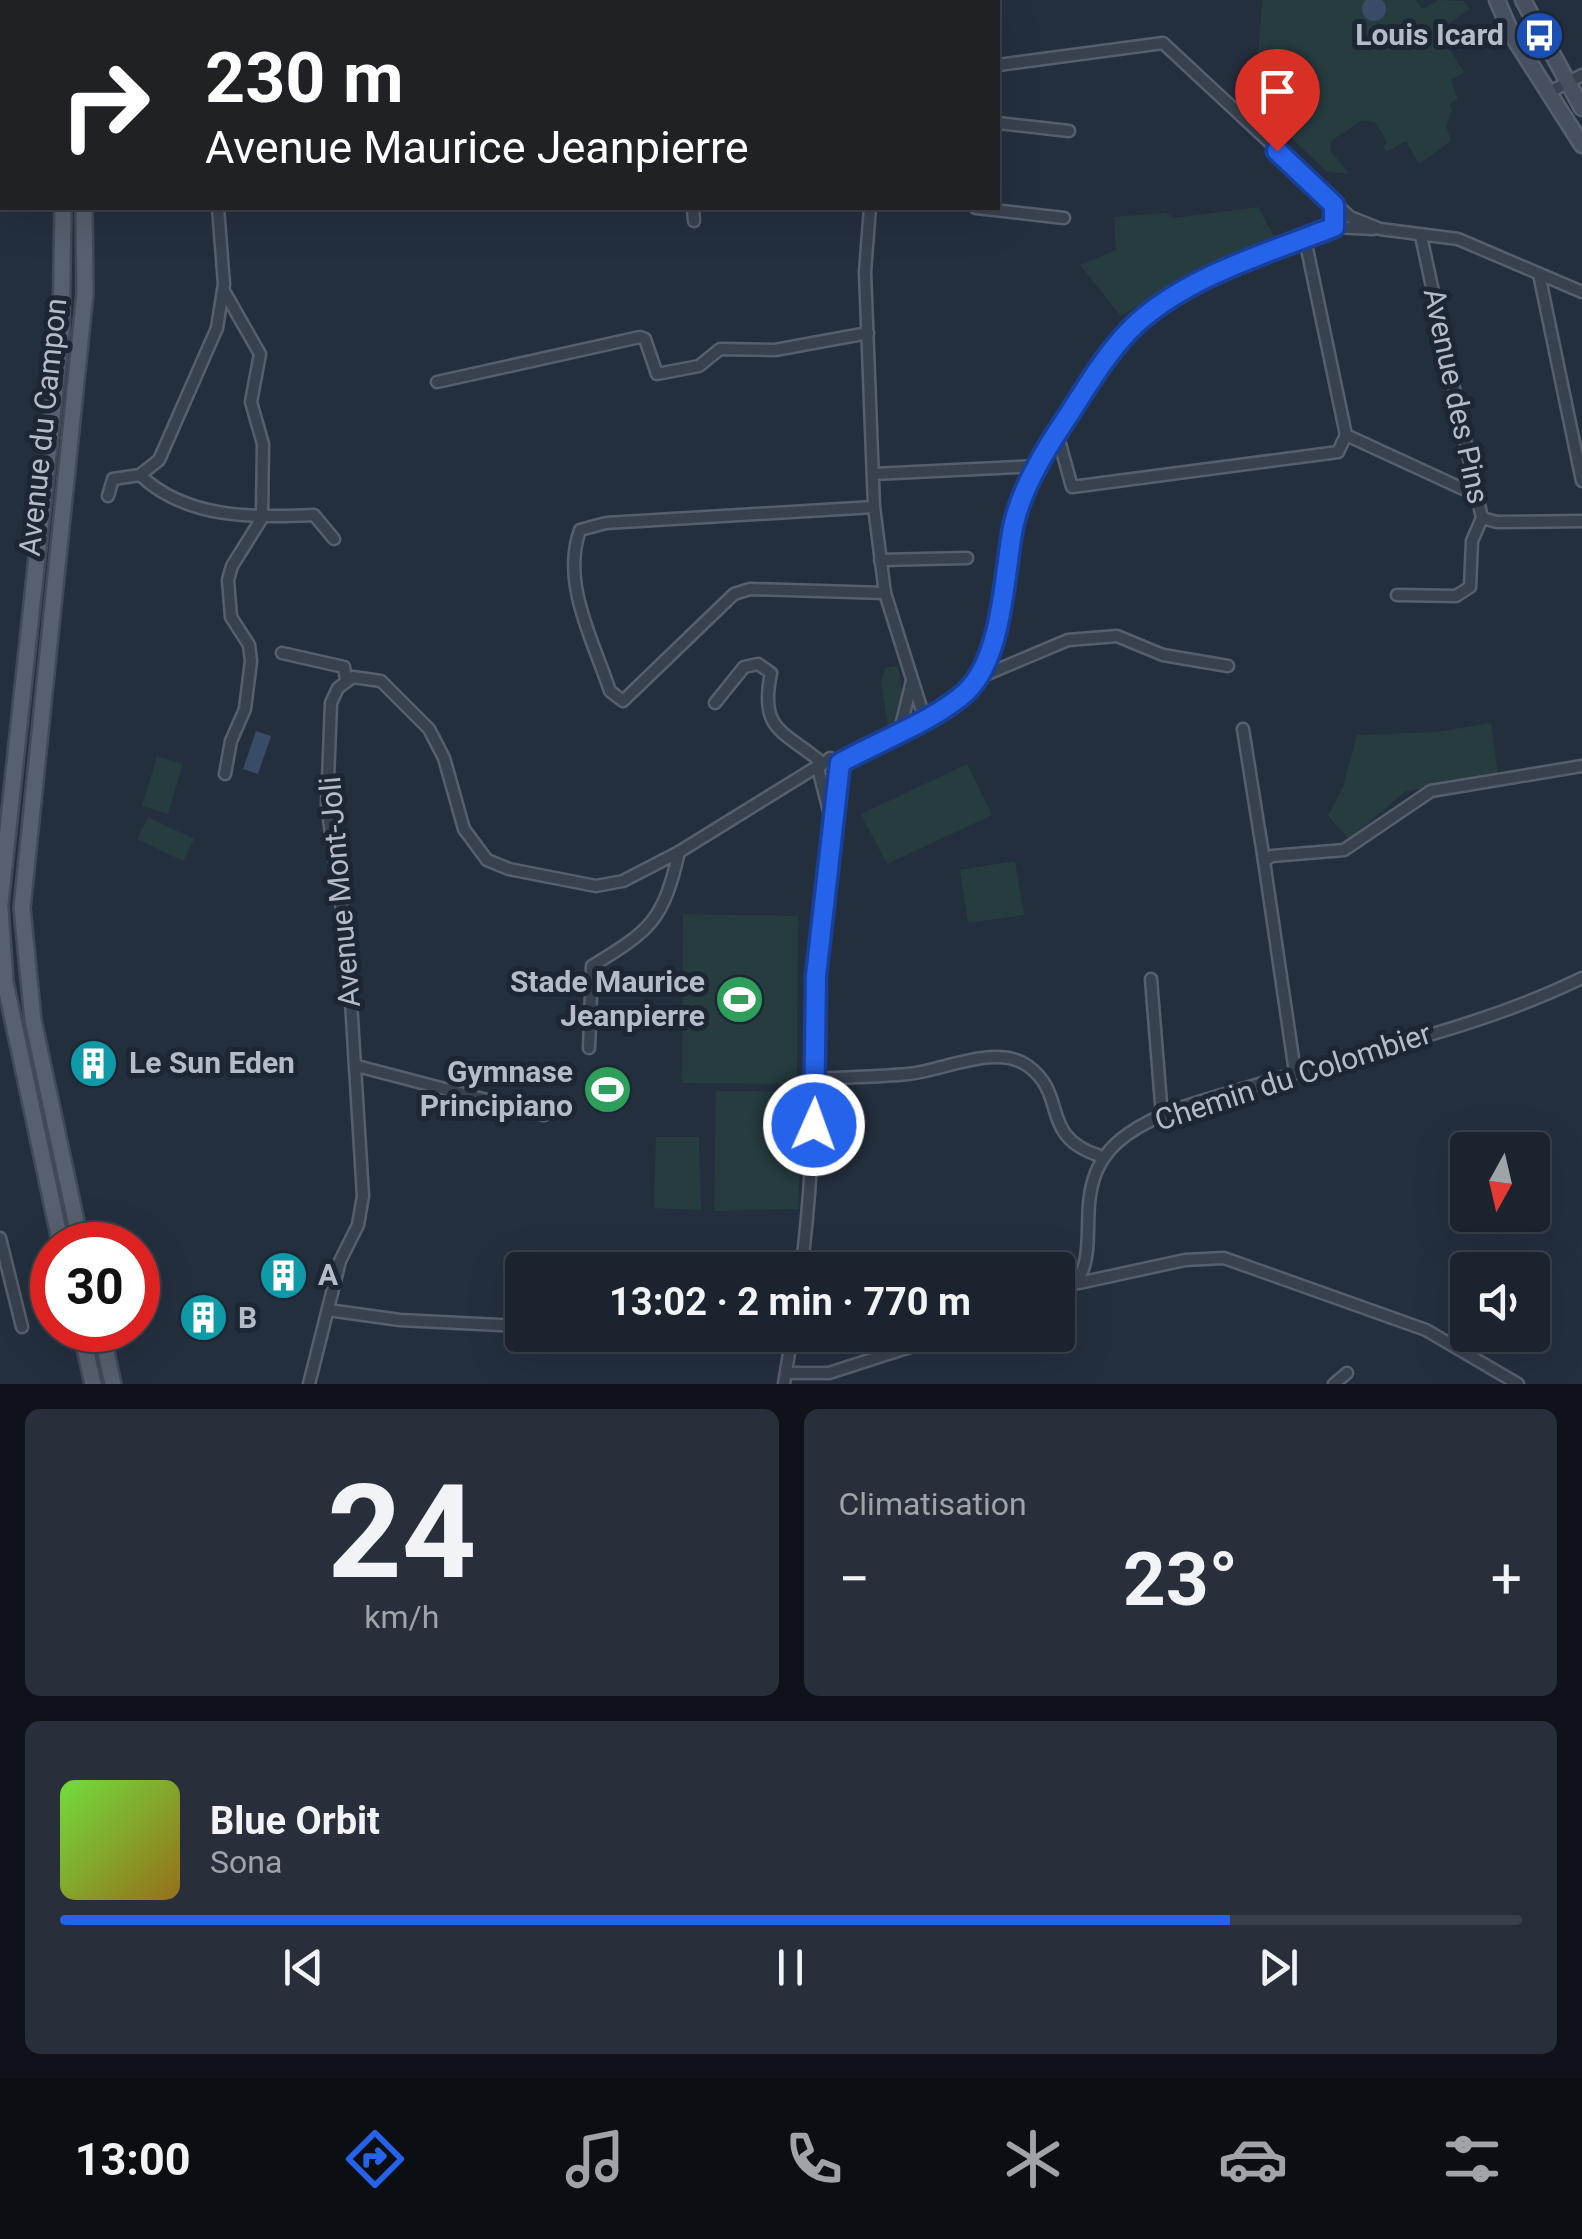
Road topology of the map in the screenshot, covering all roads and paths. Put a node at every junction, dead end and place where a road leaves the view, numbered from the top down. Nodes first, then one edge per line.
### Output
1 (1497, 0) edge
2 (1523, 0) edge
3 (1555, 63) junction
4 (1000, 66) edge
5 (1536, 74) junction
6 (1582, 76) edge
7 (1566, 83) junction
8 (1548, 92) junction
9 (1582, 108) edge
10 (1000, 123) edge
11 (1069, 132) dead end
12 (1582, 146) edge
13 (1334, 205) junction
14 (63, 210) edge
15 (84, 210) edge
16 (218, 210) edge
17 (692, 210) edge
18 (870, 210) edge
19 (994, 210) edge
20 (1064, 218) dead end
21 (694, 221) dead end
22 (1334, 227) junction
23 (1380, 229) junction
24 (1421, 236) junction
25 (1305, 239) junction
26 (1539, 274) junction
27 (224, 291) junction
28 (1582, 292) edge
29 (868, 333) junction
30 (437, 382) dead end
31 (1057, 433) junction
32 (1346, 435) junction
33 (1580, 463) edge
34 (1039, 466) junction
35 (140, 474) junction
36 (872, 474) junction
37 (1582, 481) edge
38 (1474, 494) junction
39 (108, 496) dead end
40 (874, 507) junction
41 (262, 518) junction
42 (1482, 518) junction
43 (1582, 520) edge
44 (334, 539) dead end
45 (967, 558) dead end
46 (880, 560) junction
47 (885, 593) junction
48 (1397, 595) dead end
49 (282, 652) dead end
50 (1228, 666) dead end
51 (978, 678) junction
52 (346, 680) junction
53 (912, 680) junction
54 (715, 703) dead end
55 (924, 717) junction
56 (1244, 729) dead end
57 (900, 730) junction
58 (840, 763) junction
59 (1582, 766) edge
60 (820, 769) junction
61 (225, 774) dead end
62 (839, 778) junction
63 (831, 818) junction
64 (679, 852) junction
65 (1264, 862) junction
66 (0, 906) edge
67 (1582, 978) edge
68 (1151, 979) dead end
69 (589, 1048) dead end
70 (357, 1066) junction
71 (1295, 1072) junction
72 (816, 1079) junction
73 (544, 1115) dead end
74 (1162, 1116) junction
75 (1100, 1156) junction
76 (56, 1222) edge
77 (76, 1222) edge
78 (0, 1238) edge
79 (803, 1252) edge
80 (1078, 1282) junction
81 (1075, 1284) edge
82 (328, 1310) junction
83 (505, 1325) edge
84 (22, 1326) dead end
85 (85, 1352) edge
86 (106, 1352) edge
87 (789, 1352) edge
88 (894, 1352) edge
89 (1347, 1372) dead end
90 (785, 1379) edge
91 (92, 1384) edge
92 (113, 1384) edge
93 (309, 1384) edge
94 (1334, 1384) edge
95 (1518, 1384) edge

1 - 5 main road
2 - 3 main road
3 - 5 main road
3 - 7 main road
4 - 13 street
5 - 8 main road
6 - 7 street
7 - 8 street
7 - 9 main road
8 - 12 main road
10 - 11 street
13 - 22 street
13 - 23 street
14 - 66 main road, Avenue du Campon
15 - 77 main road, Avenue du Campon
16 - 27 street
17 - 21 street
18 - 29 street
19 - 20 street
22 - 23 street
22 - 25 street
23 - 24 street
24 - 26 street
24 - 38 street, Avenue des Pins
25 - 31 street
25 - 32 street
26 - 28 street
26 - 33 street
27 - 35 street
27 - 41 street
29 - 30 street
29 - 36 street
31 - 32 street
31 - 34 street
32 - 38 street
33 - 37 street
34 - 36 street
34 - 51 street
35 - 39 street
35 - 41 street
36 - 40 street
38 - 42 street, Avenue des Pins
40 - 46 street
40 - 47 street
41 - 44 street
41 - 61 street
42 - 43 street, Avenue des Pins
42 - 48 street
45 - 46 street
46 - 47 street
47 - 53 street
49 - 52 street
50 - 51 street
51 - 55 street
52 - 64 street
52 - 70 street, Avenue Mont-Joli
53 - 55 street
53 - 57 street
54 - 60 street
55 - 57 street
56 - 65 street
57 - 58 street
58 - 60 street
58 - 62 street
59 - 65 street
60 - 62 street
60 - 63 street
60 - 64 street
62 - 63 street
63 - 72 street
64 - 69 street
65 - 71 street
66 - 76 main road, Avenue du Campon
67 - 71 street, Chemin du Colombier
68 - 74 street
70 - 73 street
70 - 82 street, Avenue Mont-Joli
71 - 74 street, Chemin du Colombier
72 - 75 street
72 - 79 street
74 - 75 street, Chemin du Colombier
75 - 80 street
78 - 84 street
80 - 81 street
80 - 95 street
82 - 83 street
82 - 93 street, Avenue Mont-Joli
85 - 91 main road
86 - 92 main road
87 - 90 street
88 - 90 street
89 - 94 street

